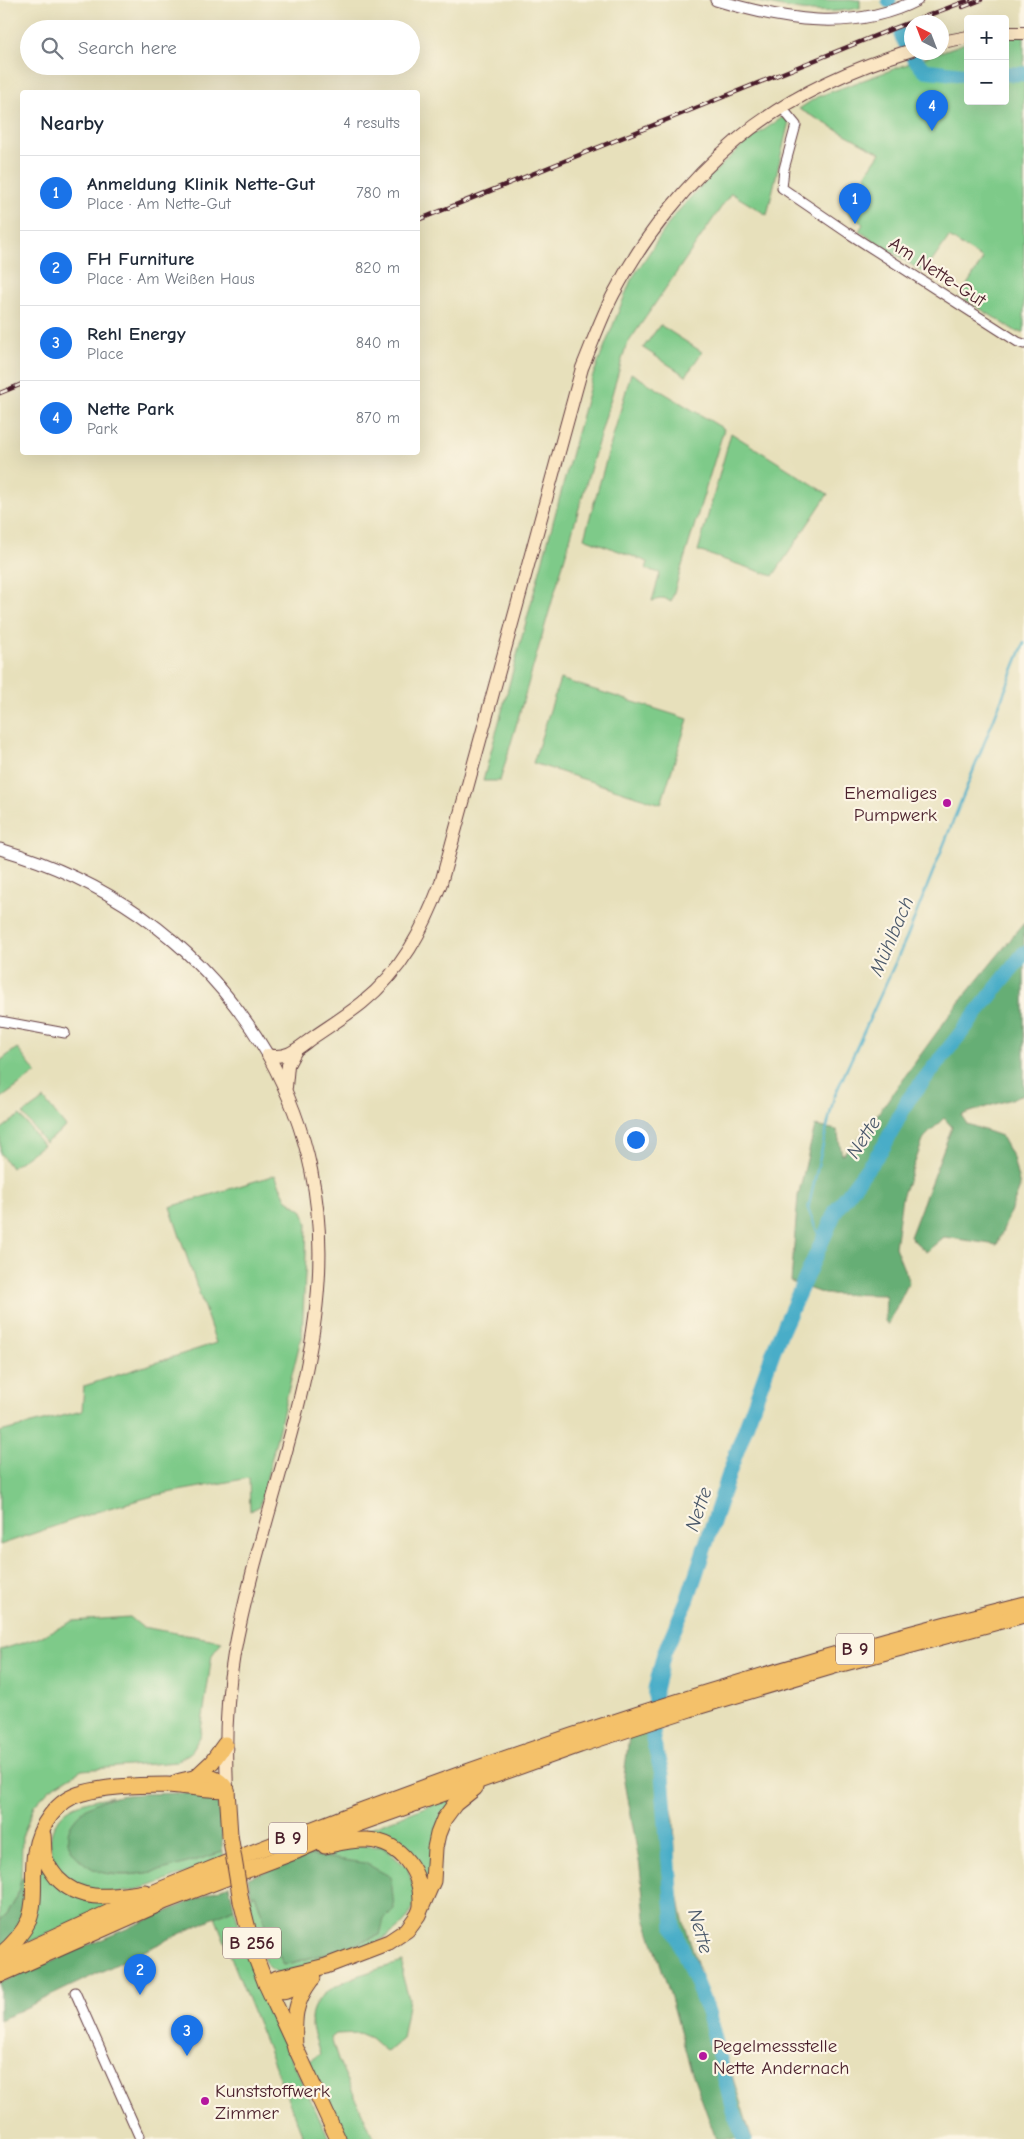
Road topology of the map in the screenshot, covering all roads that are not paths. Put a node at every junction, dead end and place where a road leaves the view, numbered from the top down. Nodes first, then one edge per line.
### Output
1 (716, 0) edge
2 (915, 1) edge
3 (1009, 33) edge
4 (1024, 33) edge
5 (964, 38) edge
6 (949, 41) edge
7 (904, 52) edge
8 (782, 108) junction
9 (1024, 344) edge
10 (0, 849) edge
11 (0, 1021) edge
12 (65, 1033) dead end
13 (316, 1035) junction
14 (296, 1050) junction
15 (268, 1055) junction
16 (286, 1090) junction
17 (1024, 1604) edge
18 (1024, 1615) edge
19 (689, 1704) junction
20 (603, 1732) junction
21 (225, 1744) junction
22 (496, 1776) junction
23 (196, 1777) junction
24 (166, 1785) junction
25 (227, 1790) junction
26 (43, 1829) junction
27 (297, 1851) junction
28 (161, 1890) junction
29 (421, 1909) junction
30 (0, 1955) edge
31 (0, 1962) edge
32 (326, 1966) junction
33 (0, 1974) edge
34 (312, 1978) junction
35 (266, 1984) junction
36 (75, 1992) dead end
37 (295, 2049) junction
38 (138, 2138) edge
39 (338, 2139) edge

1 - 2 street
3 - 4 main road
5 - 6 main road
7 - 8 main road
8 - 9 street, Am Nette-Gut
8 - 13 main road
10 - 15 street
11 - 12 street
13 - 14 main road
13 - 15 main road
14 - 15 main road
14 - 16 main road
15 - 16 main road
16 - 21 main road
17 - 19 main road, B 9
18 - 19 main road, B 9
19 - 20 main road, B 9
20 - 22 main road, B 9
20 - 28 main road, B 9
21 - 23 main road
21 - 25 main road
22 - 27 main road, B 9
22 - 29 main road
23 - 24 main road
23 - 25 main road
24 - 25 main road
24 - 26 main road
25 - 35 main road, B 256, bridge
26 - 28 main road
26 - 30 main road
27 - 29 main road
27 - 33 main road, B 9
28 - 31 main road, B 9
29 - 32 main road
32 - 34 main road
32 - 35 main road
34 - 35 main road
34 - 37 main road
35 - 37 main road, B 256
36 - 38 street
37 - 39 main road, B 256

